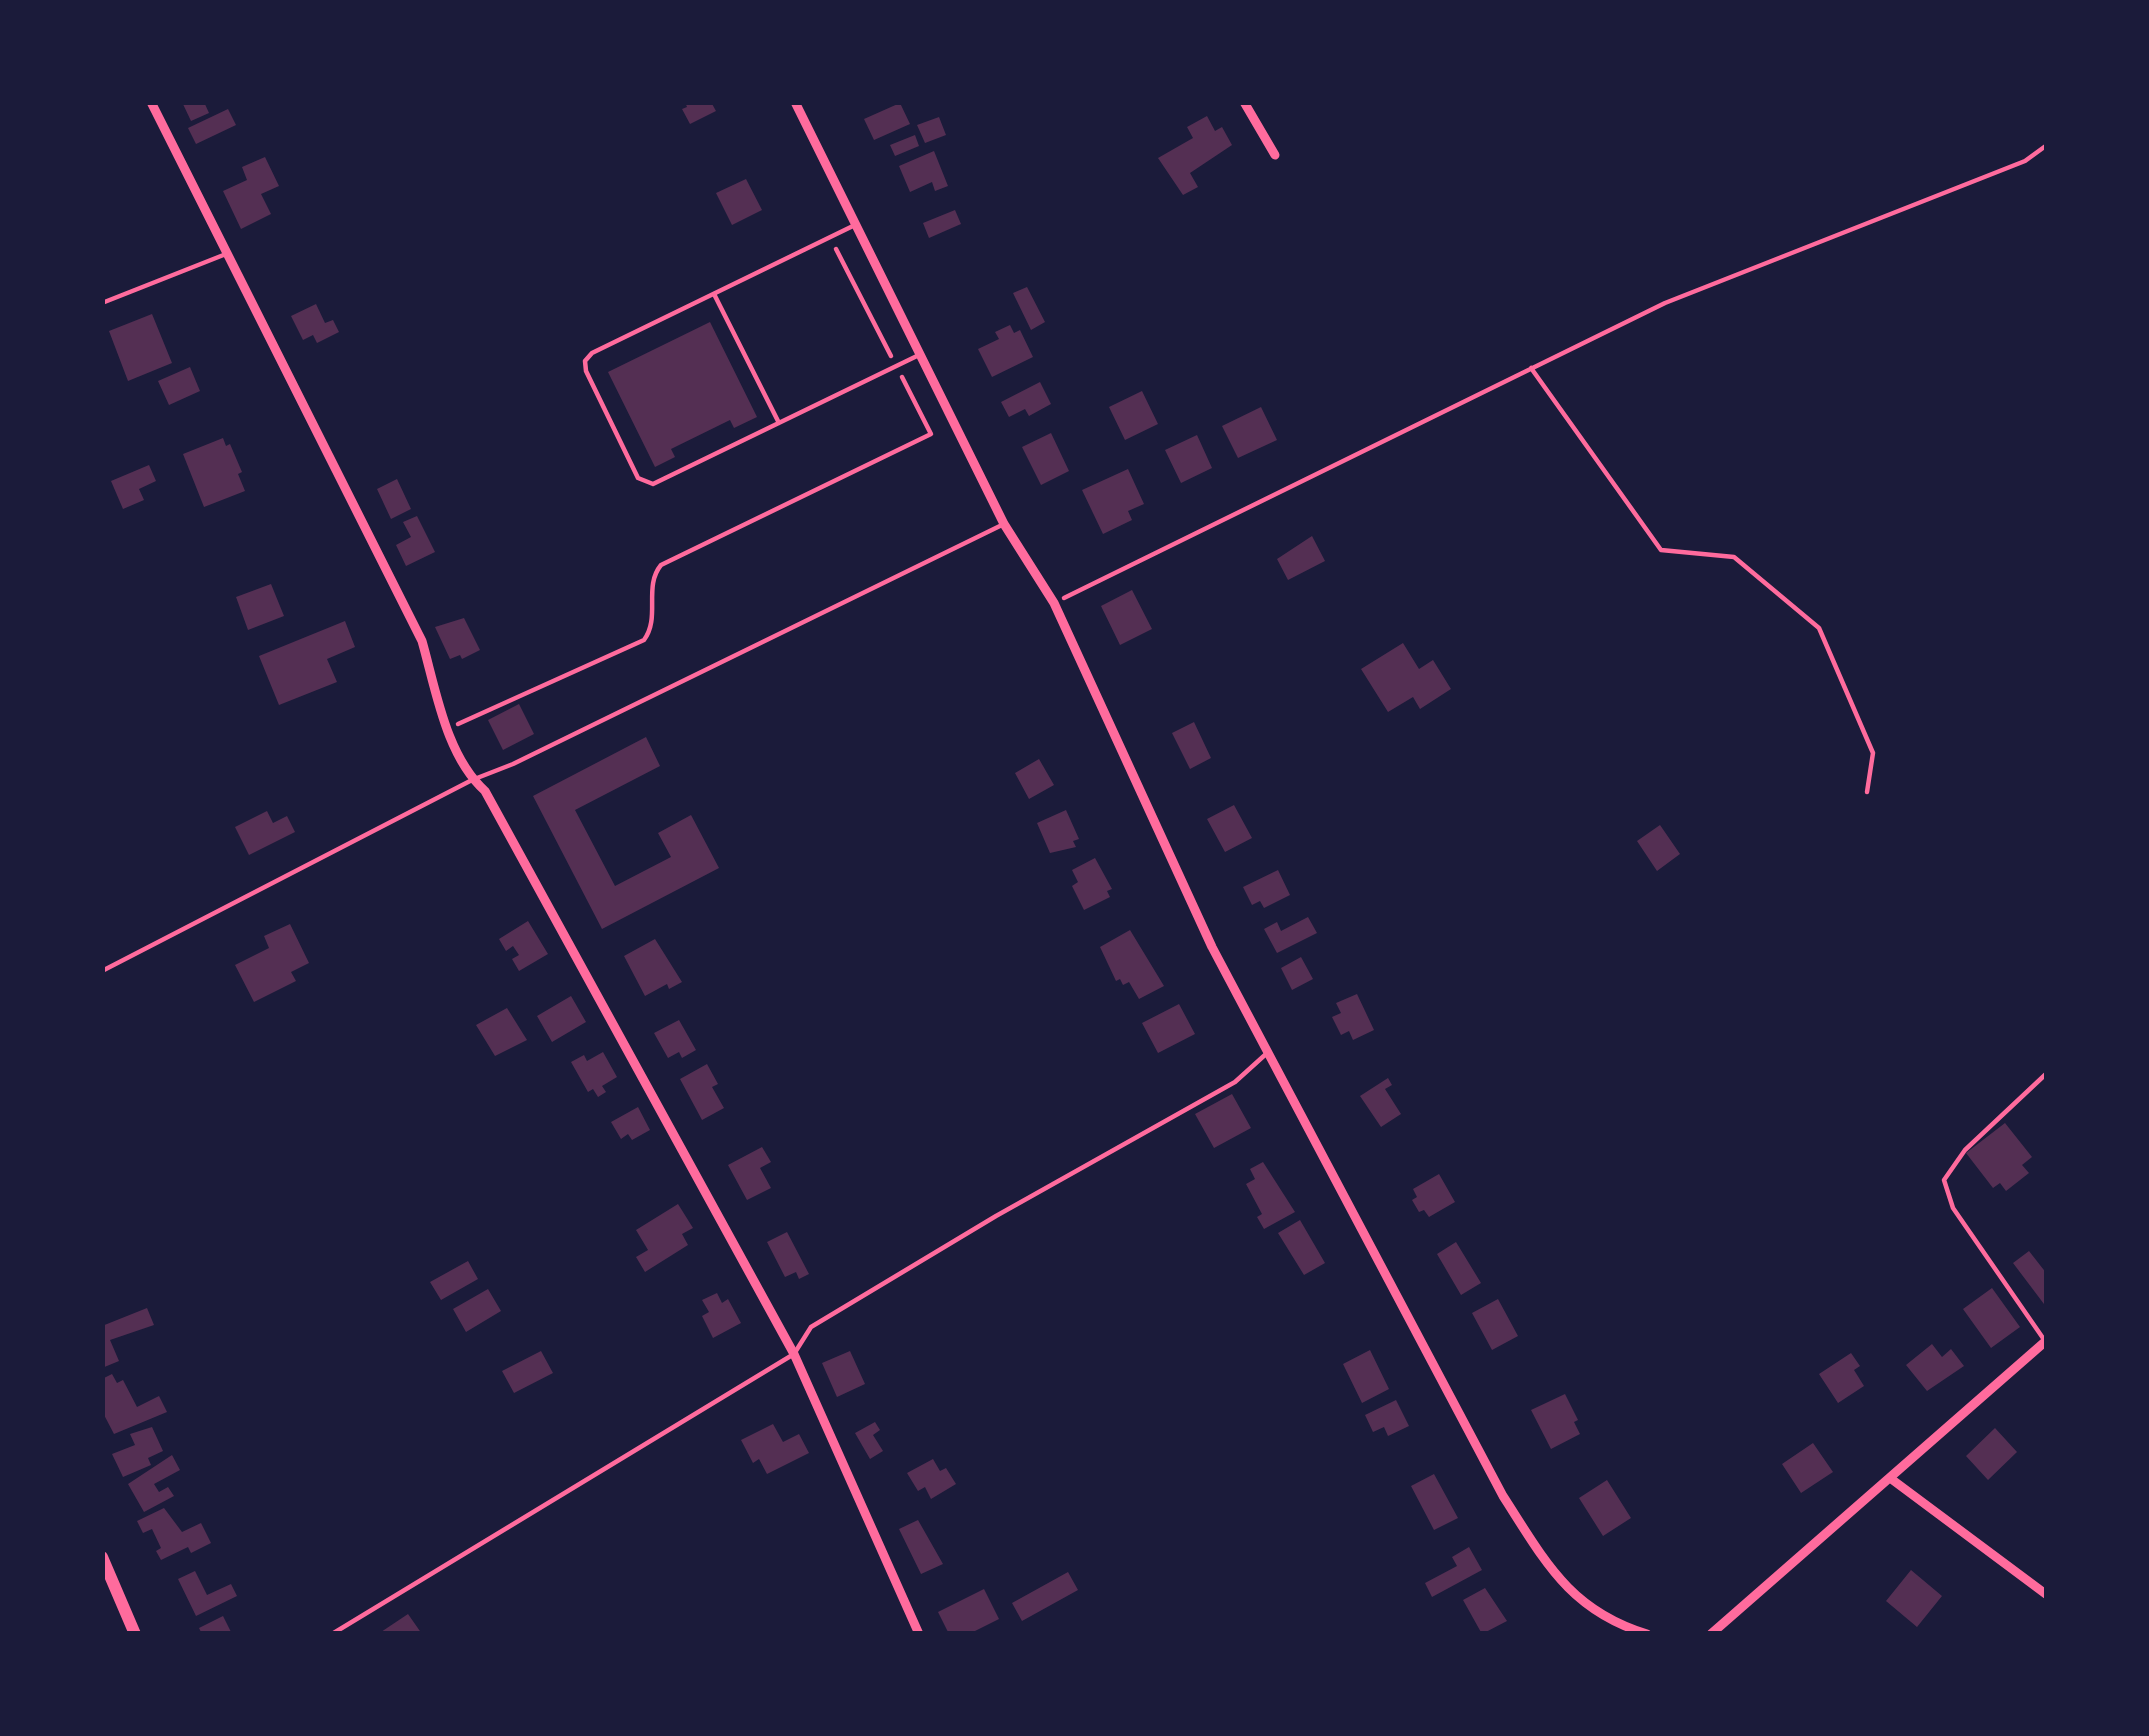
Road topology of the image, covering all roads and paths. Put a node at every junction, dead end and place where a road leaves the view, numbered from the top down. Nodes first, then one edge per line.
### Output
1 (152, 102) edge
2 (795, 102) edge
3 (1244, 102) edge
4 (2047, 145) edge
5 (1275, 155) dead end
6 (855, 225) junction
7 (830, 237) junction
8 (226, 254) junction
9 (714, 294) junction
10 (102, 303) edge
11 (920, 355) junction
12 (896, 366) junction
13 (1532, 368) junction
14 (778, 423) junction
15 (1004, 524) junction
16 (1054, 603) junction
17 (447, 729) junction
18 (472, 780) junction
19 (1867, 792) dead end
20 (102, 971) edge
21 (1268, 1052) junction
22 (2047, 1073) edge
23 (2046, 1341) edge
24 (794, 1354) junction
25 (1890, 1478) junction
26 (102, 1557) edge
27 (2047, 1595) edge
28 (135, 1634) edge
29 (332, 1634) edge
30 (919, 1634) edge
31 (1647, 1634) edge
32 (1711, 1634) edge

1 - 8 street
2 - 6 street
3 - 5 street
4 - 13 path
6 - 7 lane
6 - 11 street
7 - 9 lane
7 - 12 path
8 - 10 lane
8 - 17 street
9 - 14 lane
9 - 14 lane
11 - 12 lane
11 - 15 street
12 - 14 lane
12 - 17 path
13 - 16 path
13 - 19 path
15 - 16 street
15 - 18 lane
16 - 21 street
17 - 18 street
18 - 20 lane
18 - 24 street
21 - 24 lane
21 - 31 street
22 - 23 lane
23 - 25 street
24 - 29 lane
24 - 30 street
25 - 27 street
25 - 32 street
26 - 28 street

